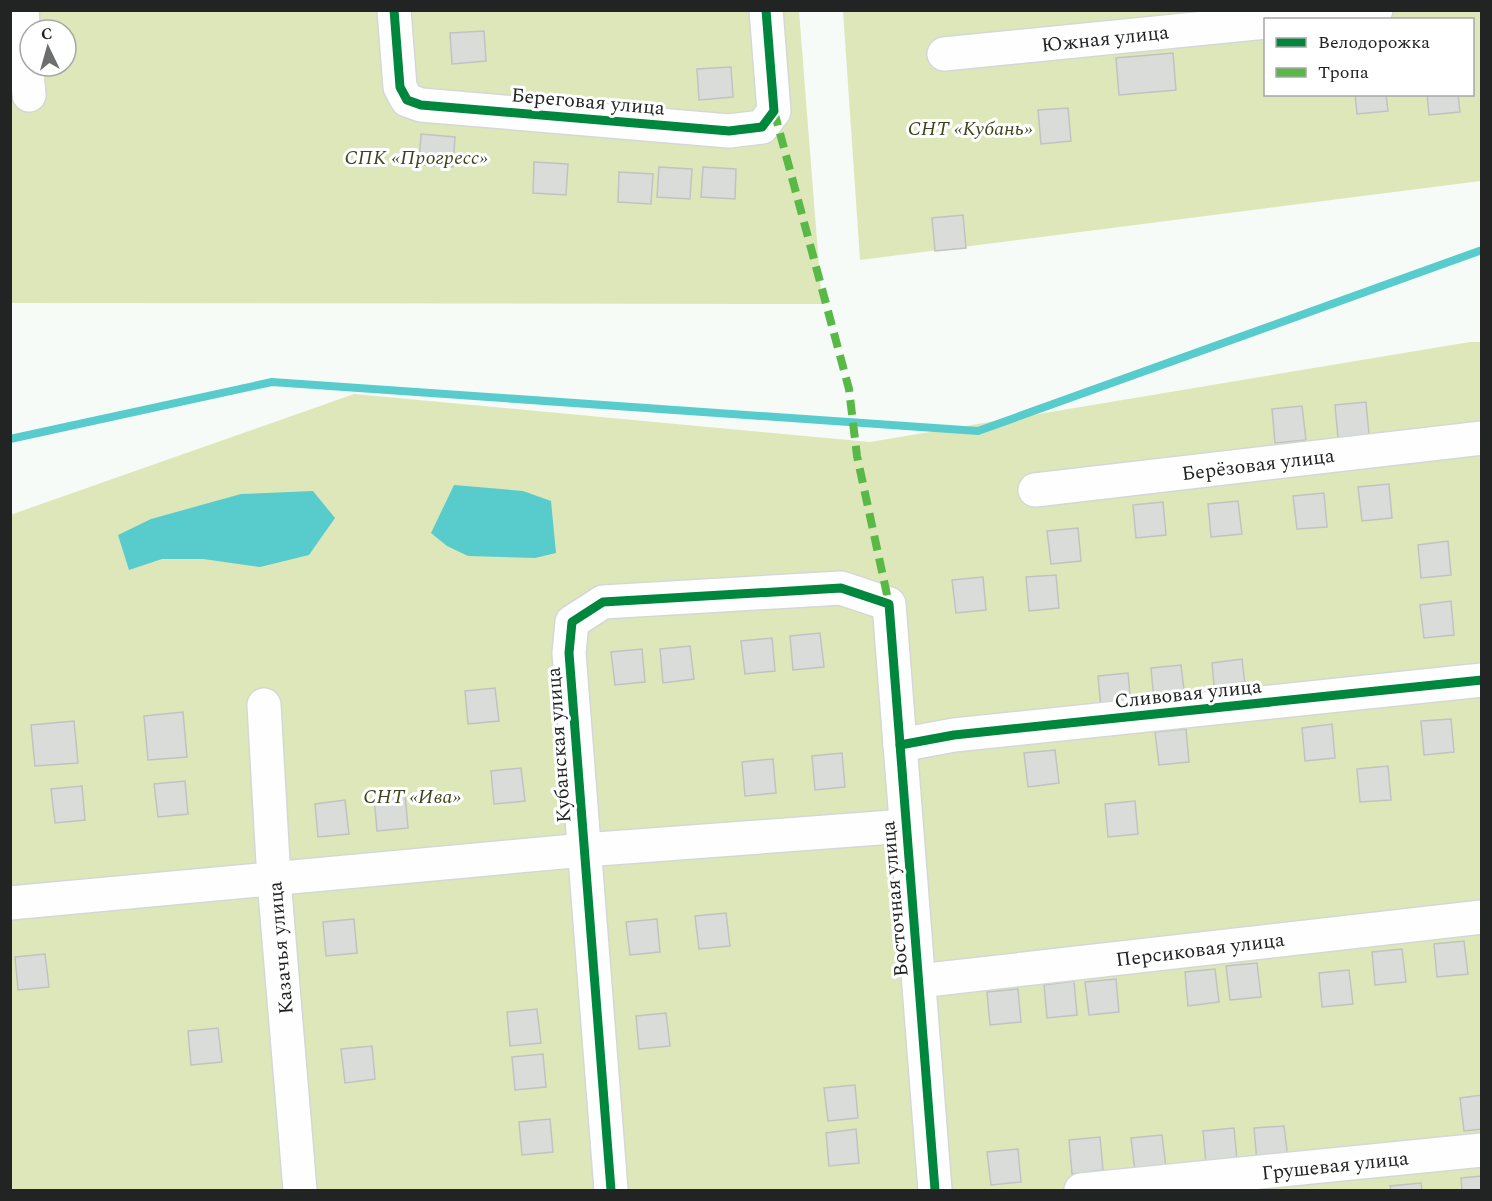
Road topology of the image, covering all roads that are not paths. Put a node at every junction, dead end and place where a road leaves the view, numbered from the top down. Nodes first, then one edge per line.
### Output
1 (22, 10) edge
2 (394, 10) edge
3 (766, 10) edge
4 (1376, 10) edge
5 (1305, 18) edge
6 (1264, 22) edge
7 (944, 54) dead end
8 (29, 95) dead end
9 (1482, 438) edge
10 (1035, 490) dead end
11 (889, 604) joint
12 (1482, 680) edge
13 (264, 705) dead end
14 (900, 744) junction
15 (906, 826) junction
16 (584, 850) junction
17 (274, 880) junction
18 (10, 903) edge
19 (1482, 917) edge
20 (919, 981) junction
21 (1482, 1150) edge
22 (300, 1191) edge
23 (611, 1191) edge
24 (935, 1191) edge
25 (1081, 1191) edge

1 - 8 street
2 - 3 street, Береговая улица
4 - 5 street
6 - 7 street, Южная улица
9 - 10 street, Берёзовая улица
11 - 14 street, Восточная улица
11 - 16 street, Кубанская улица
12 - 14 street, Сливовая улица
13 - 17 street, Казачья улица
14 - 15 street, Восточная улица
15 - 16 street
15 - 20 street, Восточная улица
16 - 17 street
16 - 23 street, Кубанская улица
17 - 18 street
17 - 22 street, Казачья улица
19 - 20 street, Персиковая улица
20 - 24 street, Восточная улица
21 - 25 street, Грушевая улица

